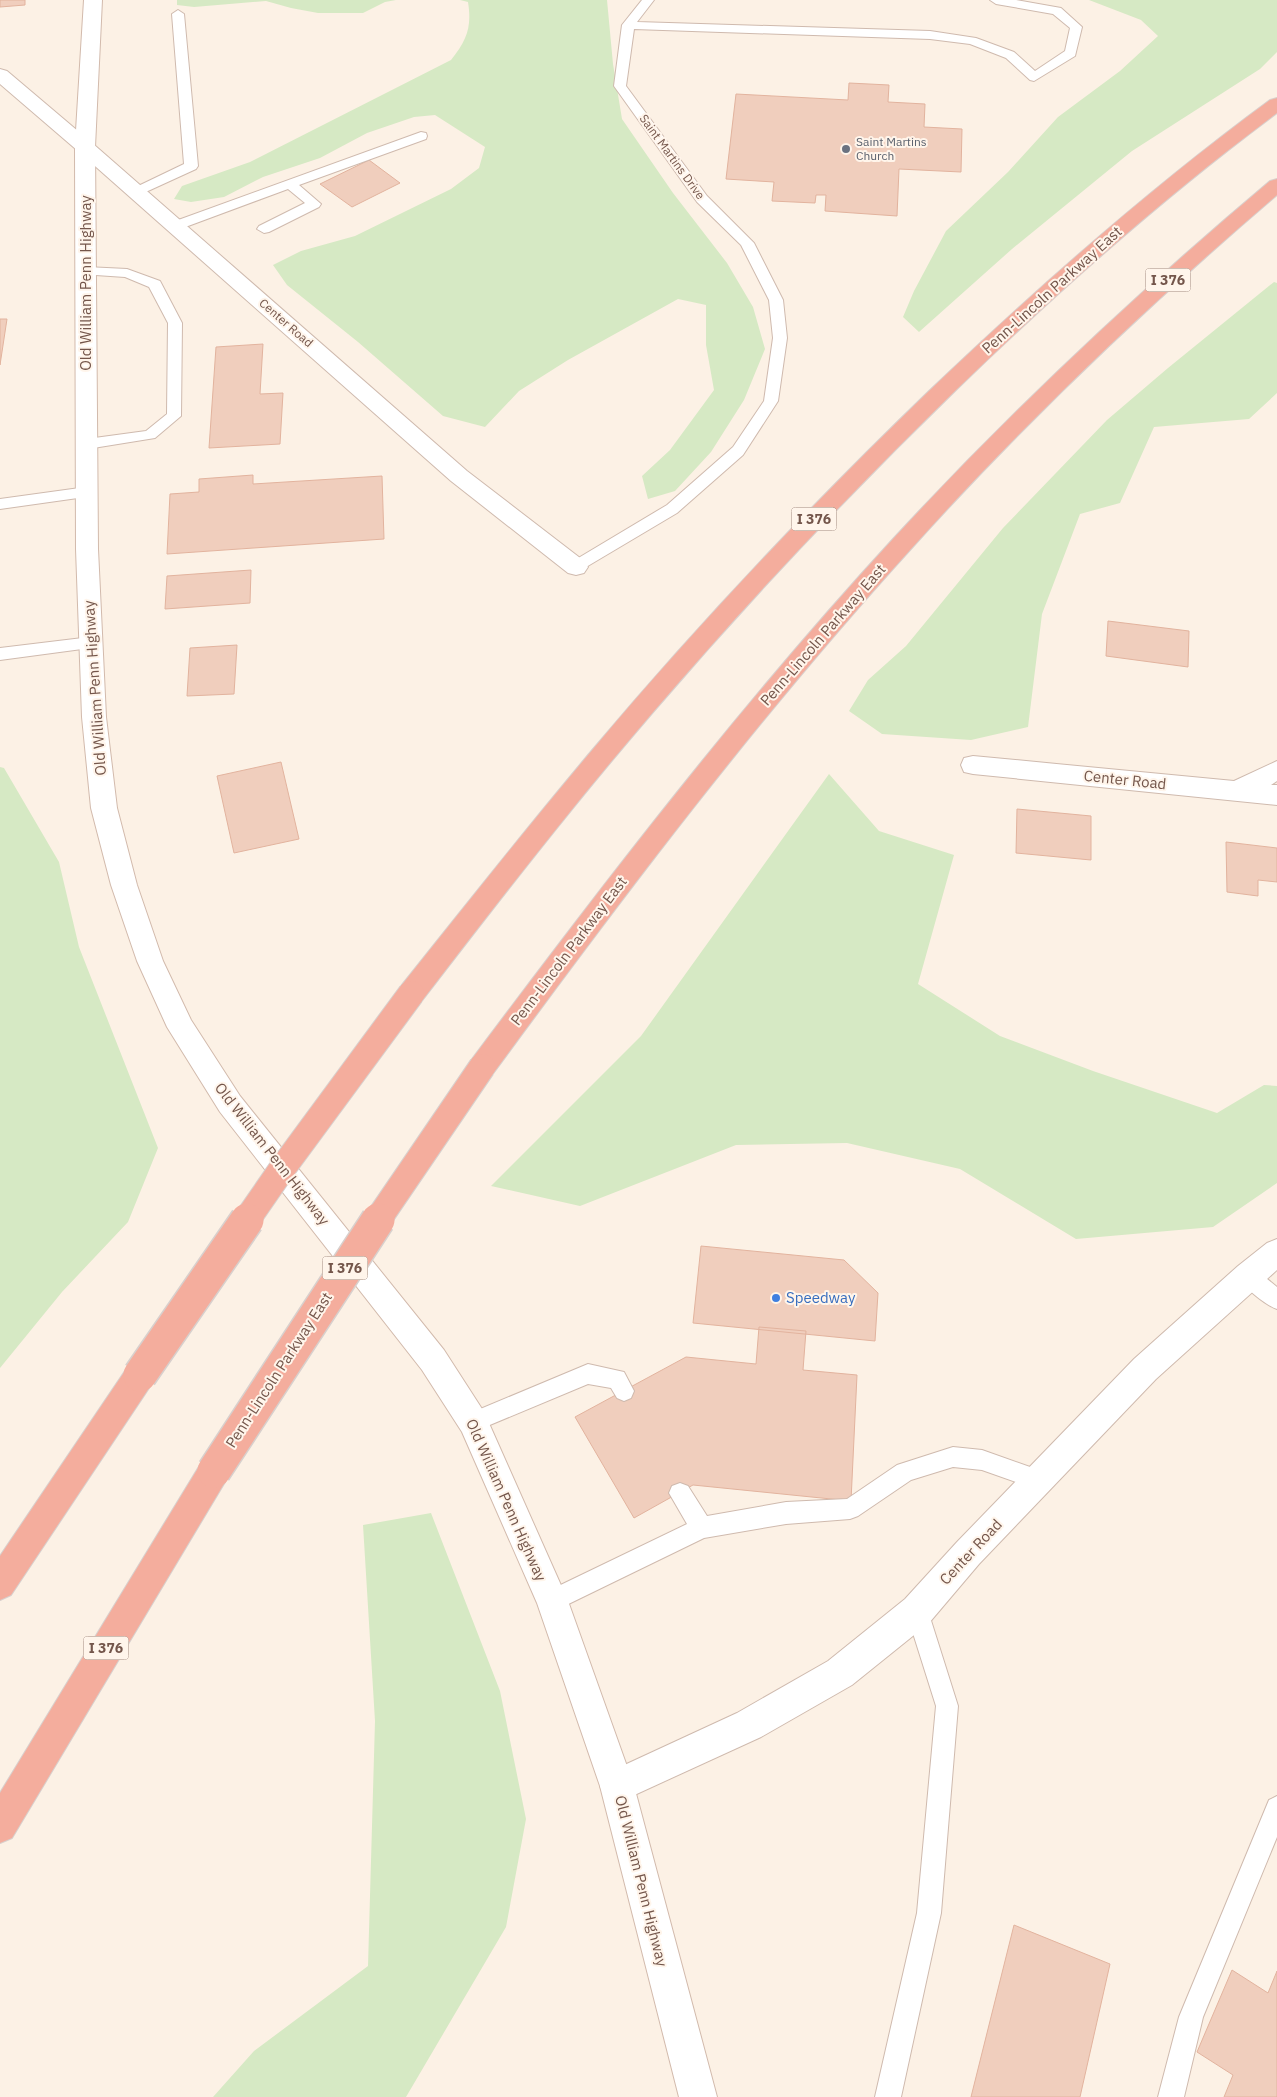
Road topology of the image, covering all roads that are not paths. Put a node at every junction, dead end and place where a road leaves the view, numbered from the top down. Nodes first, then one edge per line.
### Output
1 (93, 0) edge
2 (648, 0) edge
3 (996, 0) edge
4 (178, 14) dead end
5 (628, 24) junction
6 (0, 75) edge
7 (1277, 104) edge
8 (421, 136) dead end
9 (85, 147) junction
10 (290, 184) junction
11 (1277, 185) edge
12 (137, 192) junction
13 (175, 226) junction
14 (264, 229) dead end
15 (86, 271) junction
16 (87, 444) junction
17 (87, 492) junction
18 (0, 504) edge
19 (576, 567) joint
20 (91, 644) junction
21 (0, 654) edge
22 (973, 765) dead end
23 (1277, 770) edge
24 (1237, 791) junction
25 (1277, 795) edge
26 (1277, 1252) edge
27 (1248, 1276) junction
28 (1277, 1300) edge
29 (624, 1391) dead end
30 (473, 1422) junction
31 (1039, 1480) junction
32 (680, 1493) dead end
33 (702, 1528) junction
34 (0, 1584) edge
35 (552, 1601) junction
36 (917, 1611) junction
37 (617, 1786) junction
38 (1277, 1808) edge
39 (0, 1826) edge
40 (698, 2097) edge
41 (888, 2097) edge
42 (1171, 2097) edge

1 - 9 main road, Old William Penn Highway
2 - 5 lane
3 - 5 lane
4 - 12 lane
5 - 19 lane, Saint Martins Drive
6 - 9 main road, Center Road
7 - 34 highway, Penn-Lincoln Parkway East / I 376, bridge
8 - 10 lane
9 - 12 main road, Center Road
9 - 15 main road, Old William Penn Highway
10 - 13 lane
10 - 14 lane
11 - 39 highway, Penn-Lincoln Parkway East / I 376, bridge
12 - 13 main road, Center Road
13 - 19 main road, Center Road
15 - 16 main road, Old William Penn Highway
15 - 16 lane
16 - 17 main road, Old William Penn Highway
17 - 18 lane
17 - 20 main road, Old William Penn Highway
20 - 21 lane
20 - 30 main road, Old William Penn Highway
22 - 24 main road, Center Road
23 - 24 main road
24 - 25 main road, Center Road
26 - 27 main road, Center Road
27 - 28 lane
27 - 31 main road, Center Road
29 - 30 lane
30 - 35 main road, Old William Penn Highway
31 - 33 lane
31 - 36 main road, Center Road
32 - 33 lane
33 - 35 lane
35 - 37 main road, Old William Penn Highway
36 - 37 main road, Center Road
36 - 41 lane
37 - 40 main road, Old William Penn Highway
38 - 42 lane

